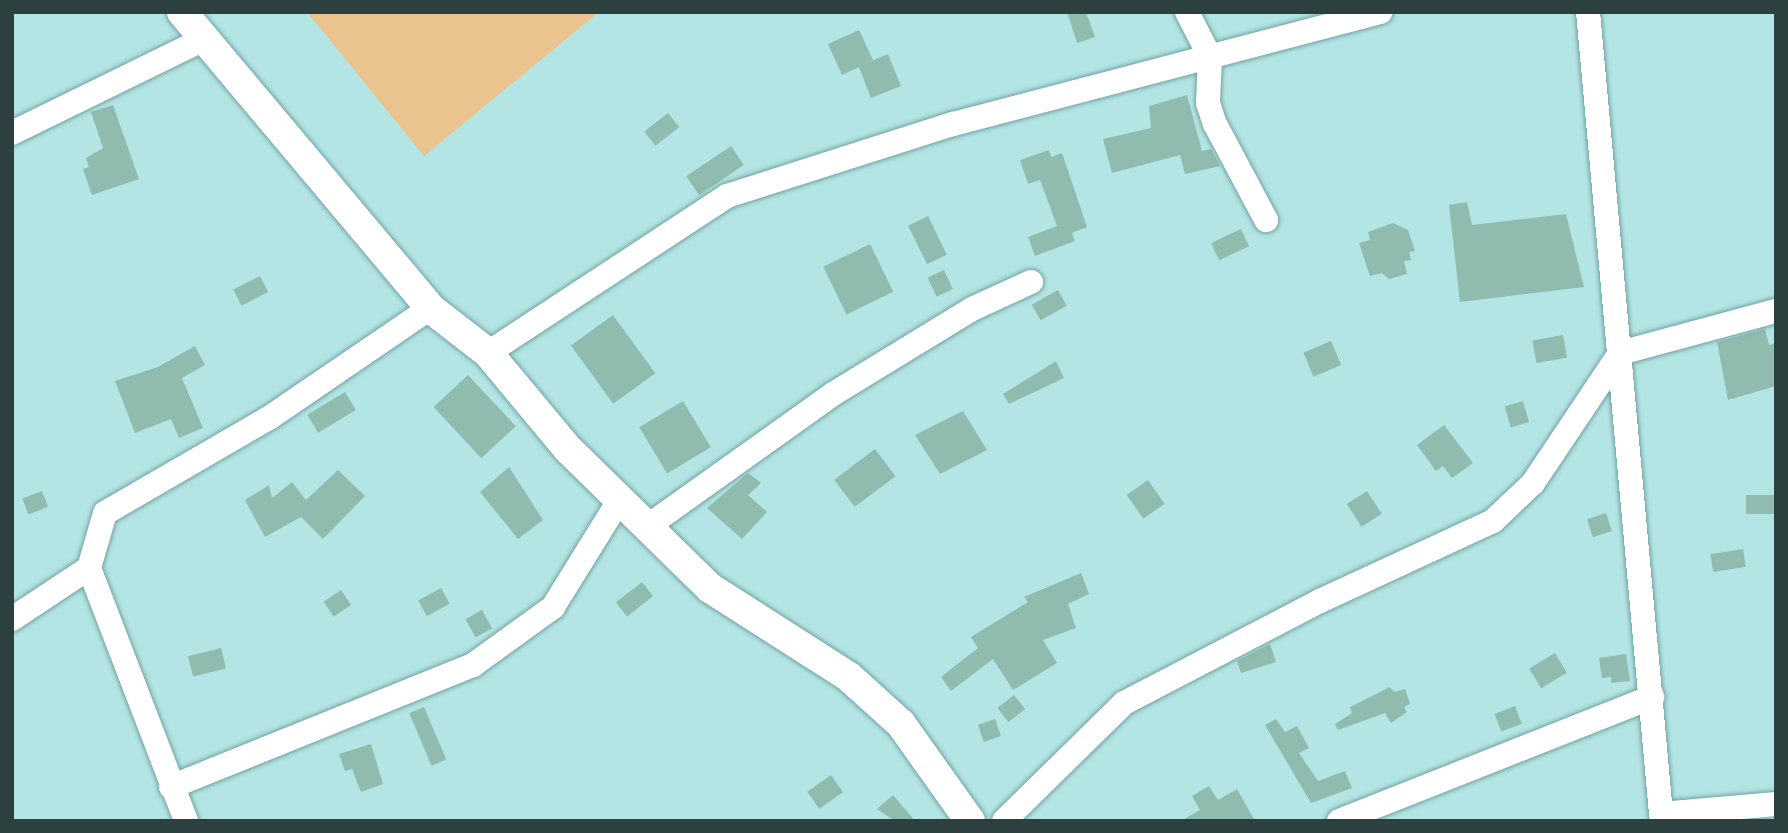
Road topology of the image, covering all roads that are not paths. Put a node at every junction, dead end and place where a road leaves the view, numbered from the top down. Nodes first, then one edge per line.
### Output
1 (182, 12) edge
2 (1187, 12) edge
3 (1381, 12) edge
4 (1588, 12) edge
5 (206, 38) junction
6 (1210, 57) junction
7 (12, 133) edge
8 (1266, 220) dead end
9 (1031, 282) dead end
10 (430, 308) junction
11 (1776, 311) edge
12 (488, 353) junction
13 (1620, 353) junction
14 (620, 499) junction
15 (648, 526) junction
16 (89, 568) junction
17 (12, 619) edge
18 (1652, 697) junction
19 (171, 787) junction
20 (1776, 804) edge
21 (1660, 817) edge
22 (186, 821) edge
23 (970, 821) edge
24 (1004, 821) edge
25 (1339, 821) edge

1 - 5 street
2 - 6 street
3 - 6 street
4 - 13 street
5 - 7 street
5 - 10 street
6 - 8 street
6 - 12 street
9 - 15 street
10 - 12 street
10 - 16 street
11 - 13 street
12 - 14 street
13 - 18 street
13 - 24 street
14 - 15 street
14 - 19 street
15 - 23 street
16 - 17 street
16 - 19 street
18 - 21 street
18 - 25 street
19 - 22 street
20 - 21 street

